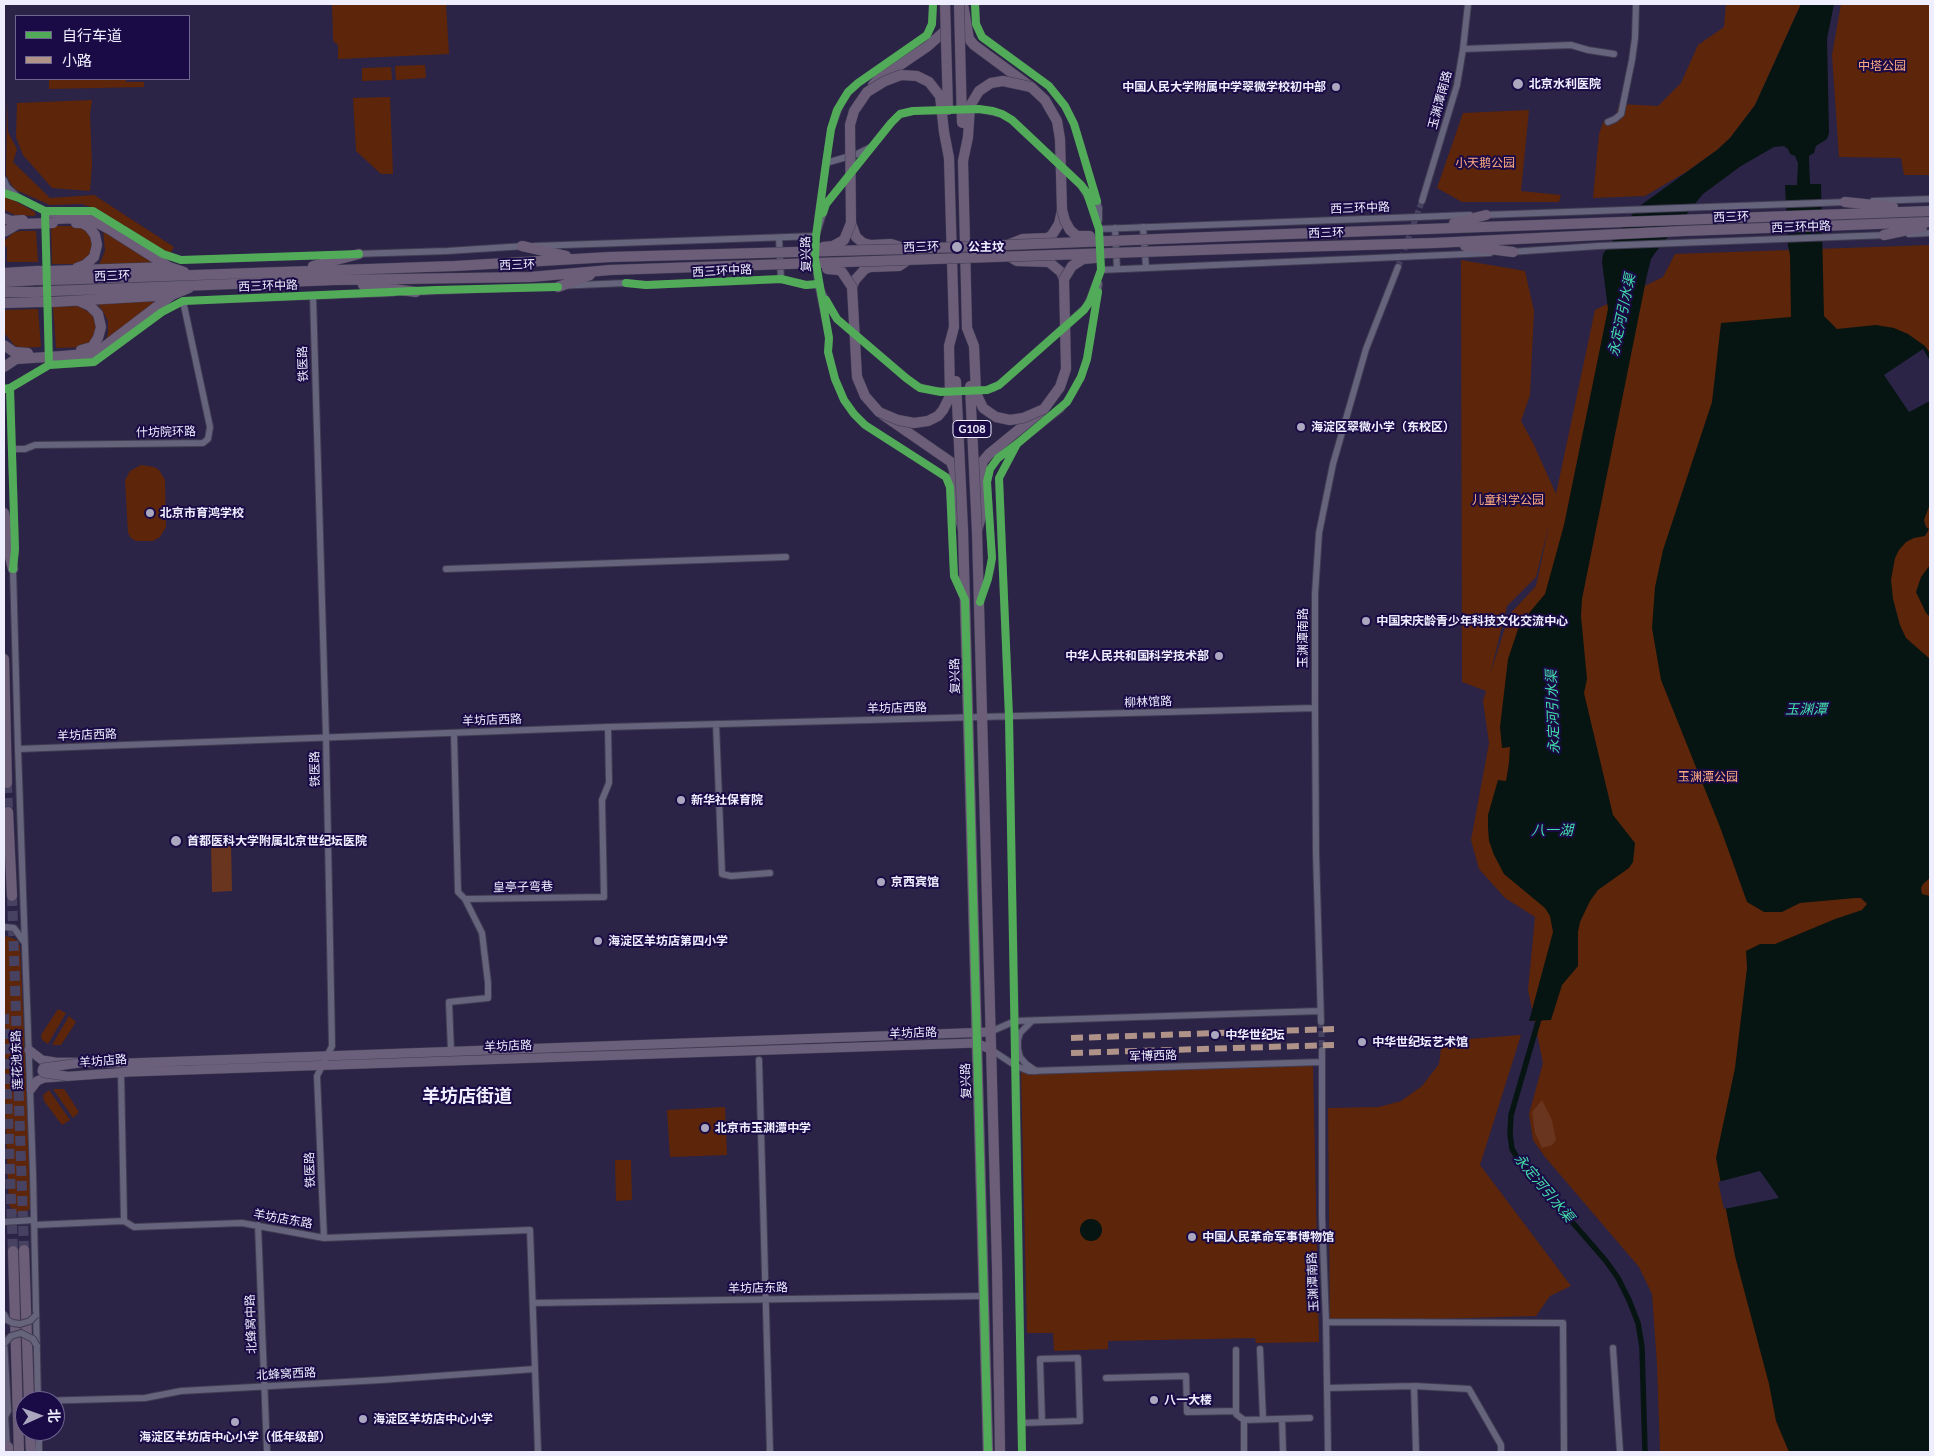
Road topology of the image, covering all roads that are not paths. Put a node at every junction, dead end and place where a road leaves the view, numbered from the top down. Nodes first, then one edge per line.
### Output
1 (933, 4) edge
2 (945, 4) edge
3 (961, 4) edge
4 (975, 4) edge
5 (1468, 4) edge
6 (1636, 4) edge
7 (946, 30) junction
8 (1463, 49) junction
9 (1614, 54) dead end
10 (1031, 87) junction
11 (867, 92) junction
12 (1608, 122) dead end
13 (870, 148) junction
14 (949, 158) junction
15 (963, 161) junction
16 (826, 163) junction
17 (4, 180) edge
18 (4, 193) edge
19 (19, 198) junction
20 (1930, 198) edge
21 (1422, 200) tunnel mouth
22 (1845, 202) junction
23 (1062, 210) junction
24 (1929, 211) edge
25 (1486, 215) junction
26 (4, 218) edge
27 (50, 218) junction
28 (852, 223) junction
29 (1930, 224) edge
30 (1143, 227) junction
31 (1115, 228) junction
32 (1436, 228) junction
33 (1099, 229) junction
34 (4, 232) edge
35 (1930, 232) edge
36 (816, 236) junction
37 (1884, 236) junction
38 (779, 238) junction
39 (1114, 241) junction
40 (1434, 242) junction
41 (522, 246) junction
42 (1008, 251) junction
43 (1115, 252) junction
44 (1513, 252) junction
45 (812, 253) junction
46 (359, 254) junction
47 (908, 255) junction
48 (577, 259) junction
49 (811, 264) junction
50 (169, 267) junction
51 (1398, 267) tunnel mouth
52 (1146, 268) junction
53 (68, 270) junction
54 (608, 270) junction
55 (1101, 270) junction
56 (1117, 270) junction
57 (292, 271) junction
58 (4, 273) edge
59 (37, 276) junction
60 (781, 279) junction
61 (1064, 279) junction
62 (193, 280) junction
63 (335, 280) junction
64 (51, 281) junction
65 (4, 282) edge
66 (818, 284) junction
67 (558, 287) junction
68 (852, 288) junction
69 (4, 292) edge
70 (416, 292) junction
71 (172, 295) junction
72 (312, 296) junction
73 (38, 297) junction
74 (78, 300) junction
75 (183, 301) junction
76 (4, 303) edge
77 (954, 327) junction
78 (967, 328) junction
79 (4, 345) edge
80 (62, 353) junction
81 (49, 365) junction
82 (4, 367) edge
83 (7, 389) edge
84 (1044, 409) junction
85 (879, 412) junction
86 (1017, 444) junction
87 (12, 449) junction
88 (4, 514) edge
89 (963, 530) junction
90 (977, 531) junction
91 (786, 556) dead end
92 (13, 568) junction
93 (446, 569) dead end
94 (965, 600) junction
95 (980, 602) junction
96 (4, 659) edge
97 (1315, 708) junction
98 (1008, 716) junction
99 (968, 718) junction
100 (982, 718) junction
101 (716, 724) junction
102 (608, 728) junction
103 (454, 732) junction
104 (326, 737) junction
105 (18, 749) junction
106 (7, 782) dead end
107 (8, 812) dead end
108 (770, 874) dead end
109 (12, 896) tunnel mouth
110 (465, 899) junction
111 (4, 927) edge
112 (25, 943) junction
113 (1320, 1011) junction
114 (1015, 1021) junction
115 (1032, 1021) junction
116 (1321, 1022) tunnel mouth
117 (990, 1032) junction
118 (976, 1038) junction
119 (990, 1049) junction
120 (1322, 1050) tunnel mouth
121 (451, 1051) junction
122 (32, 1053) junction
123 (325, 1060) junction
124 (759, 1060) dead end
125 (1322, 1062) junction
126 (79, 1063) junction
127 (1016, 1066) junction
128 (1036, 1071) junction
129 (121, 1073) junction
130 (66, 1076) junction
131 (33, 1086) junction
132 (124, 1221) junction
133 (4, 1222) edge
134 (34, 1223) junction
135 (258, 1225) junction
136 (324, 1238) junction
137 (13, 1250) tunnel mouth
138 (24, 1250) tunnel mouth
139 (983, 1296) junction
140 (765, 1299) junction
141 (533, 1303) junction
142 (4, 1314) edge
143 (36, 1314) junction
144 (1326, 1322) junction
145 (4, 1339) edge
146 (4, 1344) edge
147 (37, 1346) junction
148 (1613, 1348) dead end
149 (1260, 1349) dead end
150 (1236, 1350) dead end
151 (535, 1369) junction
152 (1106, 1378) dead end
153 (1414, 1386) junction
154 (264, 1387) junction
155 (1328, 1388) junction
156 (29, 1391) edge
157 (38, 1391) edge
158 (4, 1398) edge
159 (65, 1400) edge
160 (1236, 1411) junction
161 (5, 1417) junction
162 (1310, 1418) dead end
163 (1282, 1419) junction
164 (1244, 1420) junction
165 (1262, 1420) junction
166 (1042, 1422) junction
167 (1022, 1423) junction
168 (8, 1450) edge
169 (19, 1452) edge
170 (267, 1452) edge
171 (538, 1452) edge
172 (770, 1452) edge
173 (988, 1452) edge
174 (1000, 1452) edge
175 (1022, 1452) edge
176 (1244, 1452) edge
177 (1283, 1452) edge
178 (1328, 1452) edge
179 (1416, 1452) edge
180 (1501, 1452) edge
181 (1564, 1452) edge
182 (1620, 1452) edge

1 - 16 street, 复兴路
2 - 7 highway, 复兴路 / G108, bridge
3 - 10 highway
3 - 15 highway, 复兴路 / G108, bridge
4 - 33 street
5 - 8 street, 玉渊潭南路
6 - 12 street
7 - 11 highway, bridge
7 - 14 highway, 复兴路 / G108, bridge
8 - 9 street
8 - 21 street, 玉渊潭南路
10 - 15 highway, bridge
10 - 23 highway, bridge
11 - 14 highway, bridge
11 - 28 highway, bridge
13 - 16 street
13 - 33 street
13 - 36 street
14 - 77 highway, 复兴路 / G108
15 - 78 highway, 复兴路 / G108
16 - 36 street, 复兴路
17 - 19 street
18 - 19 street
19 - 27 street
20 - 22 street, 西三环中路
22 - 24 highway
22 - 25 street, 西三环中路
23 - 39 highway, bridge
23 - 42 highway, bridge
24 - 32 highway, 西三环
25 - 30 street, 西三环中路
25 - 32 highway
26 - 27 highway, bridge
27 - 34 highway, bridge
27 - 46 street
27 - 50 highway
27 - 53 highway
27 - 81 street
28 - 45 highway, bridge
28 - 47 highway, bridge
29 - 37 highway
29 - 40 highway, 西三环
30 - 31 street, 西三环中路
30 - 52 street
31 - 33 street, 西三环中路
31 - 56 street
32 - 39 highway, 西三环, bridge
33 - 55 street
35 - 37 street, 西三环中路
36 - 38 street
36 - 66 street, 复兴路
37 - 44 street, 西三环中路
38 - 41 street
38 - 60 street
39 - 42 highway, 西三环, bridge
40 - 43 highway, 西三环, bridge
40 - 44 highway
41 - 46 street
41 - 48 highway
42 - 43 highway, 西三环, bridge
42 - 47 highway, 西三环, bridge
42 - 61 highway
43 - 61 highway, bridge
44 - 52 street
45 - 47 highway, 西三环, bridge
45 - 48 highway, 西三环, bridge
46 - 57 highway
47 - 49 highway, 西三环, bridge
47 - 68 highway
48 - 57 highway, 西三环
49 - 54 highway, 西三环, bridge
49 - 68 highway, bridge
50 - 53 highway
50 - 62 highway
51 - 97 street, 玉渊潭南路
52 - 56 street
53 - 64 highway
54 - 63 highway, 西三环
54 - 67 highway
55 - 56 street
55 - 66 street
55 - 86 street, 复兴路
57 - 62 highway, 西三环
58 - 59 highway
59 - 64 highway, bridge
59 - 65 highway
60 - 66 street, 西三环中路
60 - 67 street, 西三环中路
61 - 84 highway, bridge
62 - 63 highway, 西三环
62 - 64 highway, 西三环
62 - 71 highway
63 - 70 highway
64 - 73 highway, 西三环, bridge
66 - 94 street, 复兴路
67 - 70 street, 西三环中路
68 - 85 highway, bridge
69 - 73 highway, 西三环
70 - 72 street, 西三环中路
71 - 74 highway
71 - 80 highway
72 - 75 street, 西三环中路
72 - 104 street, 铁医路
73 - 74 highway, bridge
73 - 76 highway
74 - 80 highway
75 - 81 street, 西三环中路
75 - 87 street, 什坊院环路
77 - 85 highway, bridge
77 - 89 highway, 复兴路 / G108, bridge
78 - 84 highway, bridge
78 - 90 highway, 复兴路 / G108, bridge
79 - 80 highway, bridge
80 - 82 highway, bridge
81 - 83 street, 西三环中路
83 - 87 street, 莲花池东路
84 - 90 highway, bridge
85 - 89 highway, bridge
86 - 95 street, 复兴路
86 - 98 street, 复兴路
87 - 92 street, 莲花池东路
88 - 92 highway
89 - 94 highway, 复兴路 / G108
90 - 95 highway, 复兴路 / G108
91 - 93 street
92 - 105 street, 莲花池东路
94 - 99 highway, 复兴路 / G108
95 - 100 highway, 复兴路 / G108
96 - 106 highway
97 - 98 street, 柳林馆路
97 - 113 street, 玉渊潭南路
98 - 100 street, 柳林馆路
98 - 114 street, 复兴路
99 - 100 street, 羊坊店西路
99 - 101 street, 羊坊店西路
99 - 118 highway, 复兴路 / G108
100 - 117 highway, 复兴路 / G108
101 - 102 street, 羊坊店西路
101 - 108 street
102 - 103 street, 羊坊店西路
102 - 110 street, 皇亭子弯巷
103 - 104 street, 羊坊店西路
103 - 110 street
104 - 105 street, 羊坊店西路
104 - 123 street, 铁医路
105 - 112 street, 莲花池东路
107 - 109 highway
110 - 121 street
111 - 112 street
112 - 122 street, 莲花池东路
113 - 115 street
113 - 116 street, 玉渊潭南路
114 - 115 street
114 - 117 street
115 - 128 street
117 - 118 main road
117 - 119 highway, 复兴路 / G108
118 - 119 main road, 羊坊店路
118 - 121 main road, 羊坊店路
118 - 123 main road, 羊坊店路
118 - 139 highway, 复兴路 / G108
119 - 127 street, 军博西路
119 - 174 highway, 复兴路 / G108
120 - 125 street, 玉渊潭南路
121 - 123 main road, 羊坊店路
122 - 126 main road, 羊坊店路, bridge
122 - 131 street, 莲花池东路
123 - 126 main road, 羊坊店路
123 - 129 main road, 羊坊店路
123 - 136 street, 铁医路
124 - 140 street
125 - 128 street, 军博西路
125 - 144 street, 玉渊潭南路
126 - 130 main road, bridge
127 - 128 street, 军博西路
127 - 167 street
129 - 130 main road, 羊坊店路
129 - 132 street
130 - 131 main road, 羊坊店路, bridge
131 - 134 street, 莲花池东路
132 - 134 street, 羊坊店东路
132 - 135 street, 羊坊店东路
133 - 134 street, 羊坊店东路
134 - 143 street, 莲花池东路
135 - 136 street, 羊坊店东路
135 - 154 street, 北蜂窝中路
136 - 141 street, 羊坊店东路
137 - 169 highway
138 - 156 highway
139 - 140 street, 羊坊店东路
139 - 173 highway, 复兴路 / G108
140 - 141 street, 羊坊店东路
140 - 172 street
141 - 151 street
142 - 143 street, bridge
143 - 147 street, 莲花池东路
144 - 155 street, 玉渊潭南路
144 - 181 street
145 - 146 street
146 - 147 street, bridge
146 - 161 street
147 - 157 street, 莲花池东路
148 - 182 street
149 - 165 street
150 - 160 street
151 - 154 street, 北蜂窝西路
151 - 171 street
152 - 160 street
153 - 155 street
153 - 179 street
153 - 180 street
154 - 159 street, 北蜂窝西路
154 - 170 street, 北蜂窝中路
155 - 178 street, 玉渊潭南路
158 - 161 street
160 - 164 street
161 - 168 street
162 - 163 street
163 - 165 street
163 - 177 street
164 - 165 street
164 - 176 street
166 - 166 street
166 - 167 street
167 - 175 street

